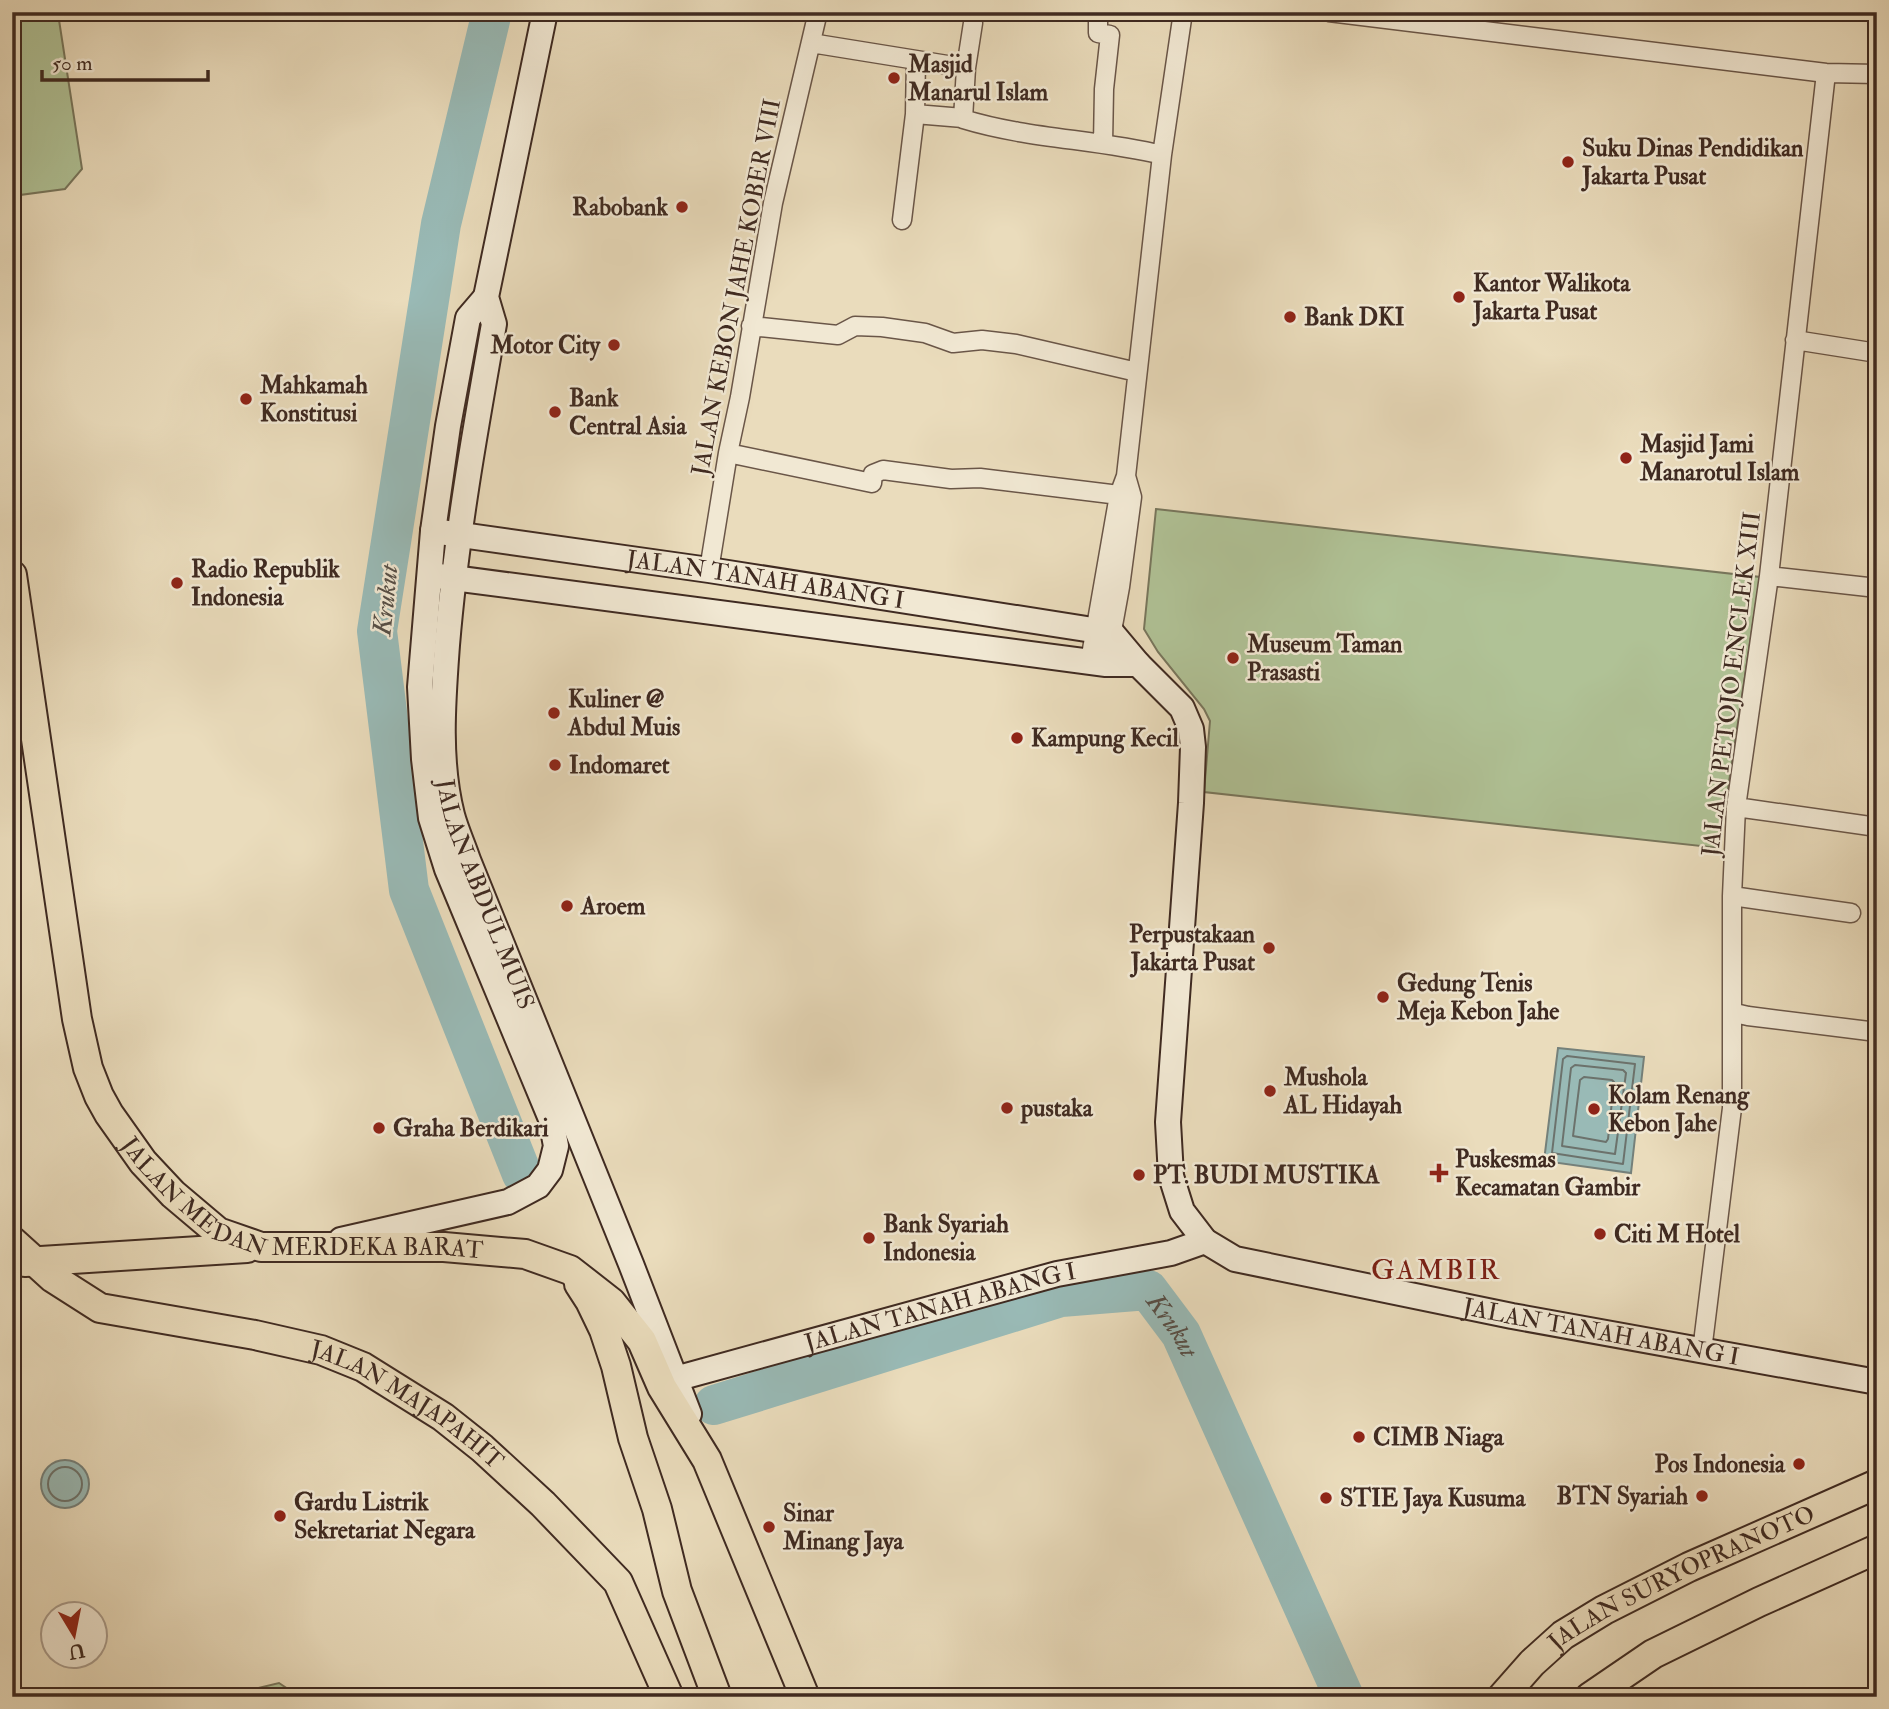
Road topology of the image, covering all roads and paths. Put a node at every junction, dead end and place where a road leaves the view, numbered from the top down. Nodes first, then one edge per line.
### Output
1 (545, 12) edge
2 (1098, 12) edge
3 (1183, 12) edge
4 (1329, 12) edge
5 (817, 16) dead end
6 (974, 23) dead end
7 (811, 43) junction
8 (916, 60) junction
9 (966, 68) junction
10 (1826, 73) junction
11 (1877, 74) edge
12 (915, 114) junction
13 (963, 118) junction
14 (1103, 144) junction
15 (1162, 155) junction
16 (902, 220) dead end
17 (486, 297) junction
18 (751, 326) junction
19 (1795, 340) junction
20 (1877, 353) edge
21 (1137, 372) junction
22 (727, 453) junction
23 (1126, 475) junction
24 (1119, 495) junction
25 (433, 531) junction
26 (458, 535) junction
27 (709, 570) junction
28 (12, 575) edge
29 (441, 576) junction
30 (1769, 576) junction
31 (1877, 588) edge
32 (1104, 631) junction
33 (1098, 662) junction
34 (1138, 664) junction
35 (1736, 807) junction
36 (1877, 827) edge
37 (1732, 896) junction
38 (1851, 913) dead end
39 (1733, 1010) junction
40 (1877, 1032) edge
41 (12, 1241) edge
42 (1205, 1241) junction
43 (261, 1247) junction
44 (309, 1247) junction
45 (24, 1262) edge
46 (570, 1270) junction
47 (1702, 1352) junction
48 (675, 1379) junction
49 (1877, 1382) edge
50 (707, 1460) junction
51 (1877, 1484) edge
52 (1877, 1549) edge
53 (669, 1697) edge
54 (717, 1697) edge
55 (805, 1697) edge
56 (1502, 1697) edge
57 (1590, 1697) edge

1 - 17 street, JALAN ABDUL MUIS
2 - 14 street
3 - 15 street
4 - 10 street
5 - 7 street, JALAN KEBON JAHE KOBER VIII
6 - 9 street
7 - 8 street
7 - 18 street, JALAN KEBON JAHE KOBER VIII
8 - 9 street
8 - 12 street
9 - 13 street
10 - 11 street
10 - 19 street, JALAN PETOJO ENCLEK XIII
12 - 13 street
12 - 16 street
13 - 14 street
14 - 15 street
15 - 21 street
17 - 25 street, JALAN ABDUL MUIS
17 - 26 street, JALAN ABDUL MUIS
18 - 21 street
18 - 22 street, JALAN KEBON JAHE KOBER VIII
19 - 20 street
19 - 30 street, JALAN PETOJO ENCLEK XIII
21 - 23 street
22 - 24 street
22 - 27 street, JALAN KEBON JAHE KOBER VIII
23 - 24 street
23 - 32 street
24 - 32 street
25 - 26 street, JALAN TANAH ABANG I
25 - 29 street, JALAN ABDUL MUIS
26 - 27 street, JALAN TANAH ABANG I
26 - 29 street, JALAN ABDUL MUIS
27 - 32 street, JALAN TANAH ABANG I
28 - 43 main road, JALAN MEDAN MERDEKA BARAT
29 - 33 street, JALAN TANAH ABANG I
29 - 44 street, JALAN ABDUL MUIS
29 - 48 street, JALAN ABDUL MUIS
30 - 31 street
30 - 35 street, JALAN PETOJO ENCLEK XIII
32 - 33 street
32 - 34 street, JALAN TANAH ABANG I
33 - 34 street, JALAN TANAH ABANG I
34 - 42 street, JALAN TANAH ABANG I
35 - 36 street
35 - 37 street, JALAN PETOJO ENCLEK XIII
37 - 38 street
37 - 39 street, JALAN PETOJO ENCLEK XIII
39 - 40 street
39 - 47 street, JALAN PETOJO ENCLEK XIII
41 - 45 main road
42 - 47 street, JALAN TANAH ABANG I
42 - 48 street, JALAN TANAH ABANG I
43 - 44 main road, JALAN MEDAN MERDEKA BARAT
43 - 45 main road
44 - 46 main road, JALAN MEDAN MERDEKA BARAT
45 - 53 main road, JALAN MAJAPAHIT
46 - 50 main road, JALAN MEDAN MERDEKA BARAT
46 - 54 main road
47 - 49 street, JALAN TANAH ABANG I
48 - 50 street, JALAN ABDUL MUIS
50 - 55 main road, JALAN MEDAN MERDEKA BARAT
51 - 56 main road, JALAN SURYOPRANOTO
52 - 57 main road, JALAN SURYOPRANOTO

